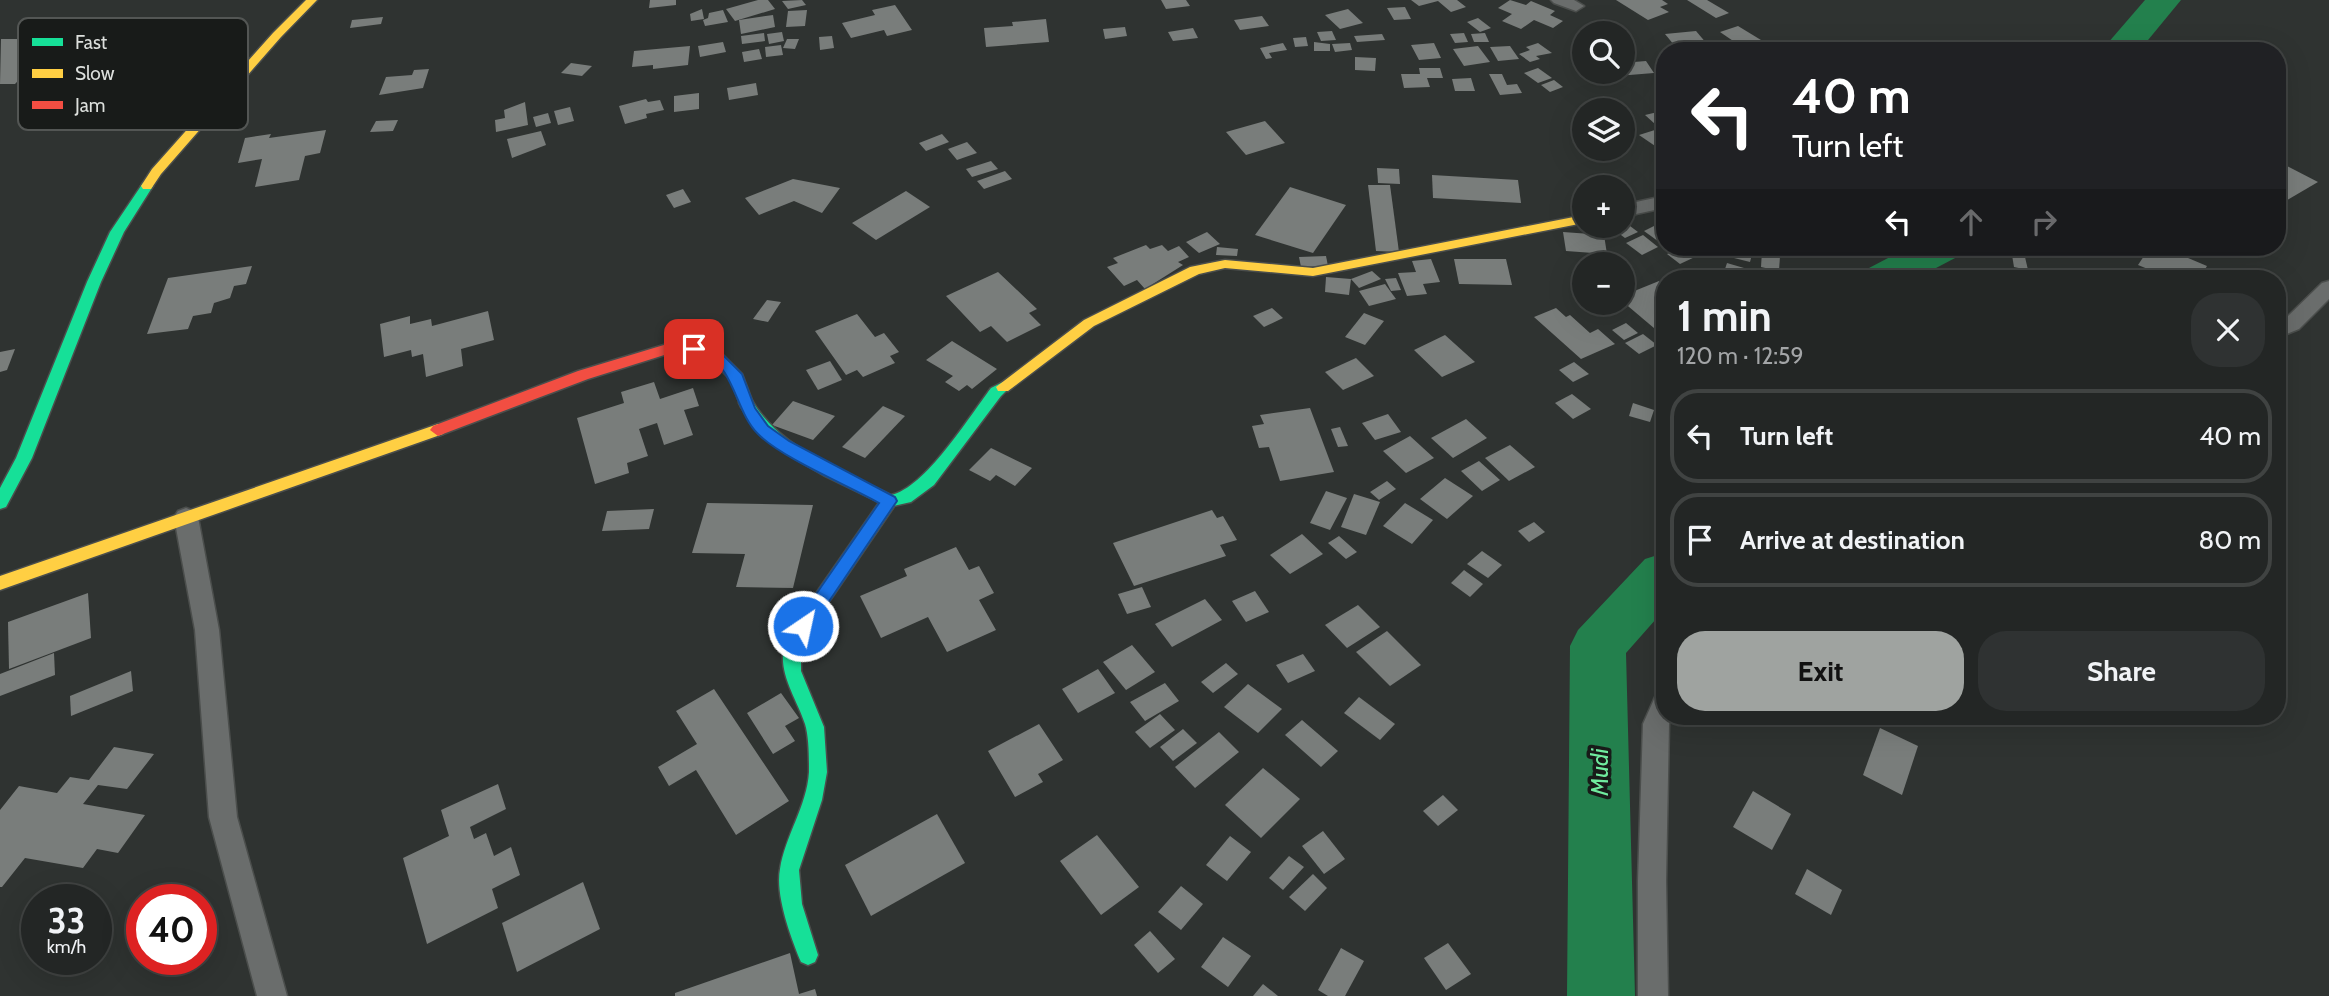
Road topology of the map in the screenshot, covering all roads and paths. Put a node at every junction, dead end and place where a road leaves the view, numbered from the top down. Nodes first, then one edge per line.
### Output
1 (313, 0) edge
2 (1559, 0) edge
3 (1576, 6) dead end
4 (248, 68) edge
5 (193, 130) edge
6 (1656, 204) edge
7 (1635, 208) edge
8 (1572, 221) edge
9 (2329, 288) edge
10 (2286, 327) edge
11 (889, 501) junction
12 (0, 503) edge
13 (186, 517) junction
14 (0, 583) edge
15 (1656, 724) edge
16 (808, 955) dead end
17 (272, 996) edge
18 (1653, 996) edge

1 - 4 street
2 - 3 street
5 - 12 street
6 - 7 street
8 - 11 street
9 - 10 street
11 - 13 street
11 - 16 street
13 - 14 street
13 - 17 street
15 - 18 street

